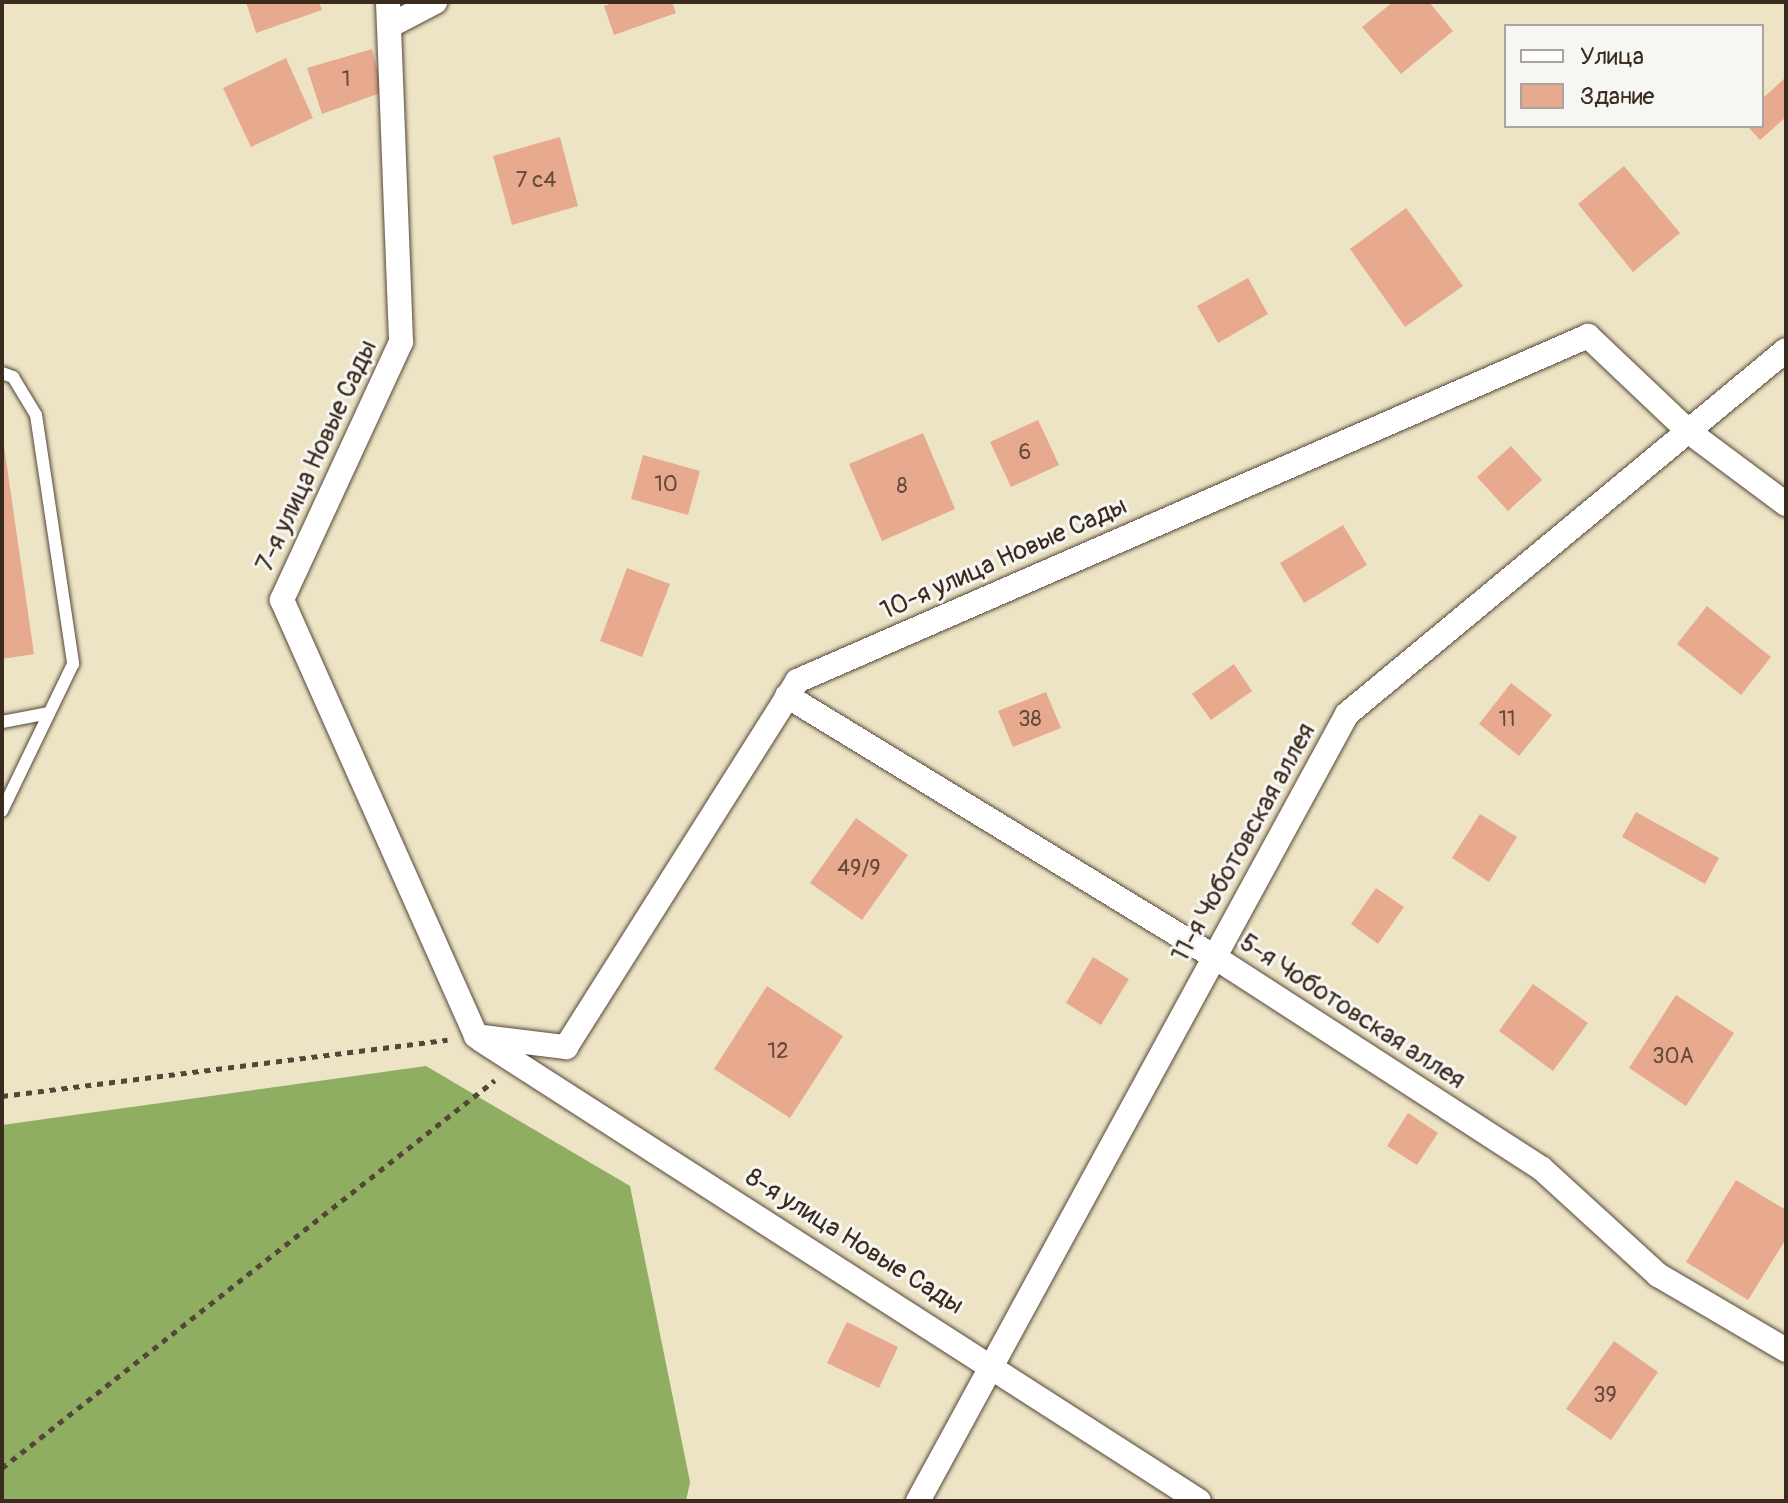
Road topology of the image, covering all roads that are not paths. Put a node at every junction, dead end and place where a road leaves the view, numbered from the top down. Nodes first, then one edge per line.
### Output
1 (435, 2) edge
2 (389, 13) edge
3 (1786, 350) edge
4 (2, 373) edge
5 (1688, 431) junction
6 (1786, 504) edge
7 (787, 696) junction
8 (49, 713) junction
9 (2, 722) edge
10 (2, 811) edge
11 (1213, 956) junction
12 (476, 1036) junction
13 (1786, 1350) edge
14 (994, 1363) junction
15 (918, 1501) edge
16 (1199, 1501) edge

1 - 2 street
2 - 12 street, 7-я улица Новые Сады
3 - 5 street, 11-я Чоботовская аллея
4 - 8 lane
5 - 6 street
5 - 7 street, 10-я улица Новые Сады
5 - 11 street, 11-я Чоботовская аллея
7 - 11 street, 5-я Чоботовская аллея
7 - 12 street, 10-я улица Новые Сады
8 - 9 lane
8 - 10 lane
11 - 13 street, 5-я Чоботовская аллея
11 - 14 street, 11-я Чоботовская аллея
12 - 14 street, 8-я улица Новые Сады
14 - 15 street, 11-я Чоботовская аллея
14 - 16 street, 8-я улица Новые Сады

